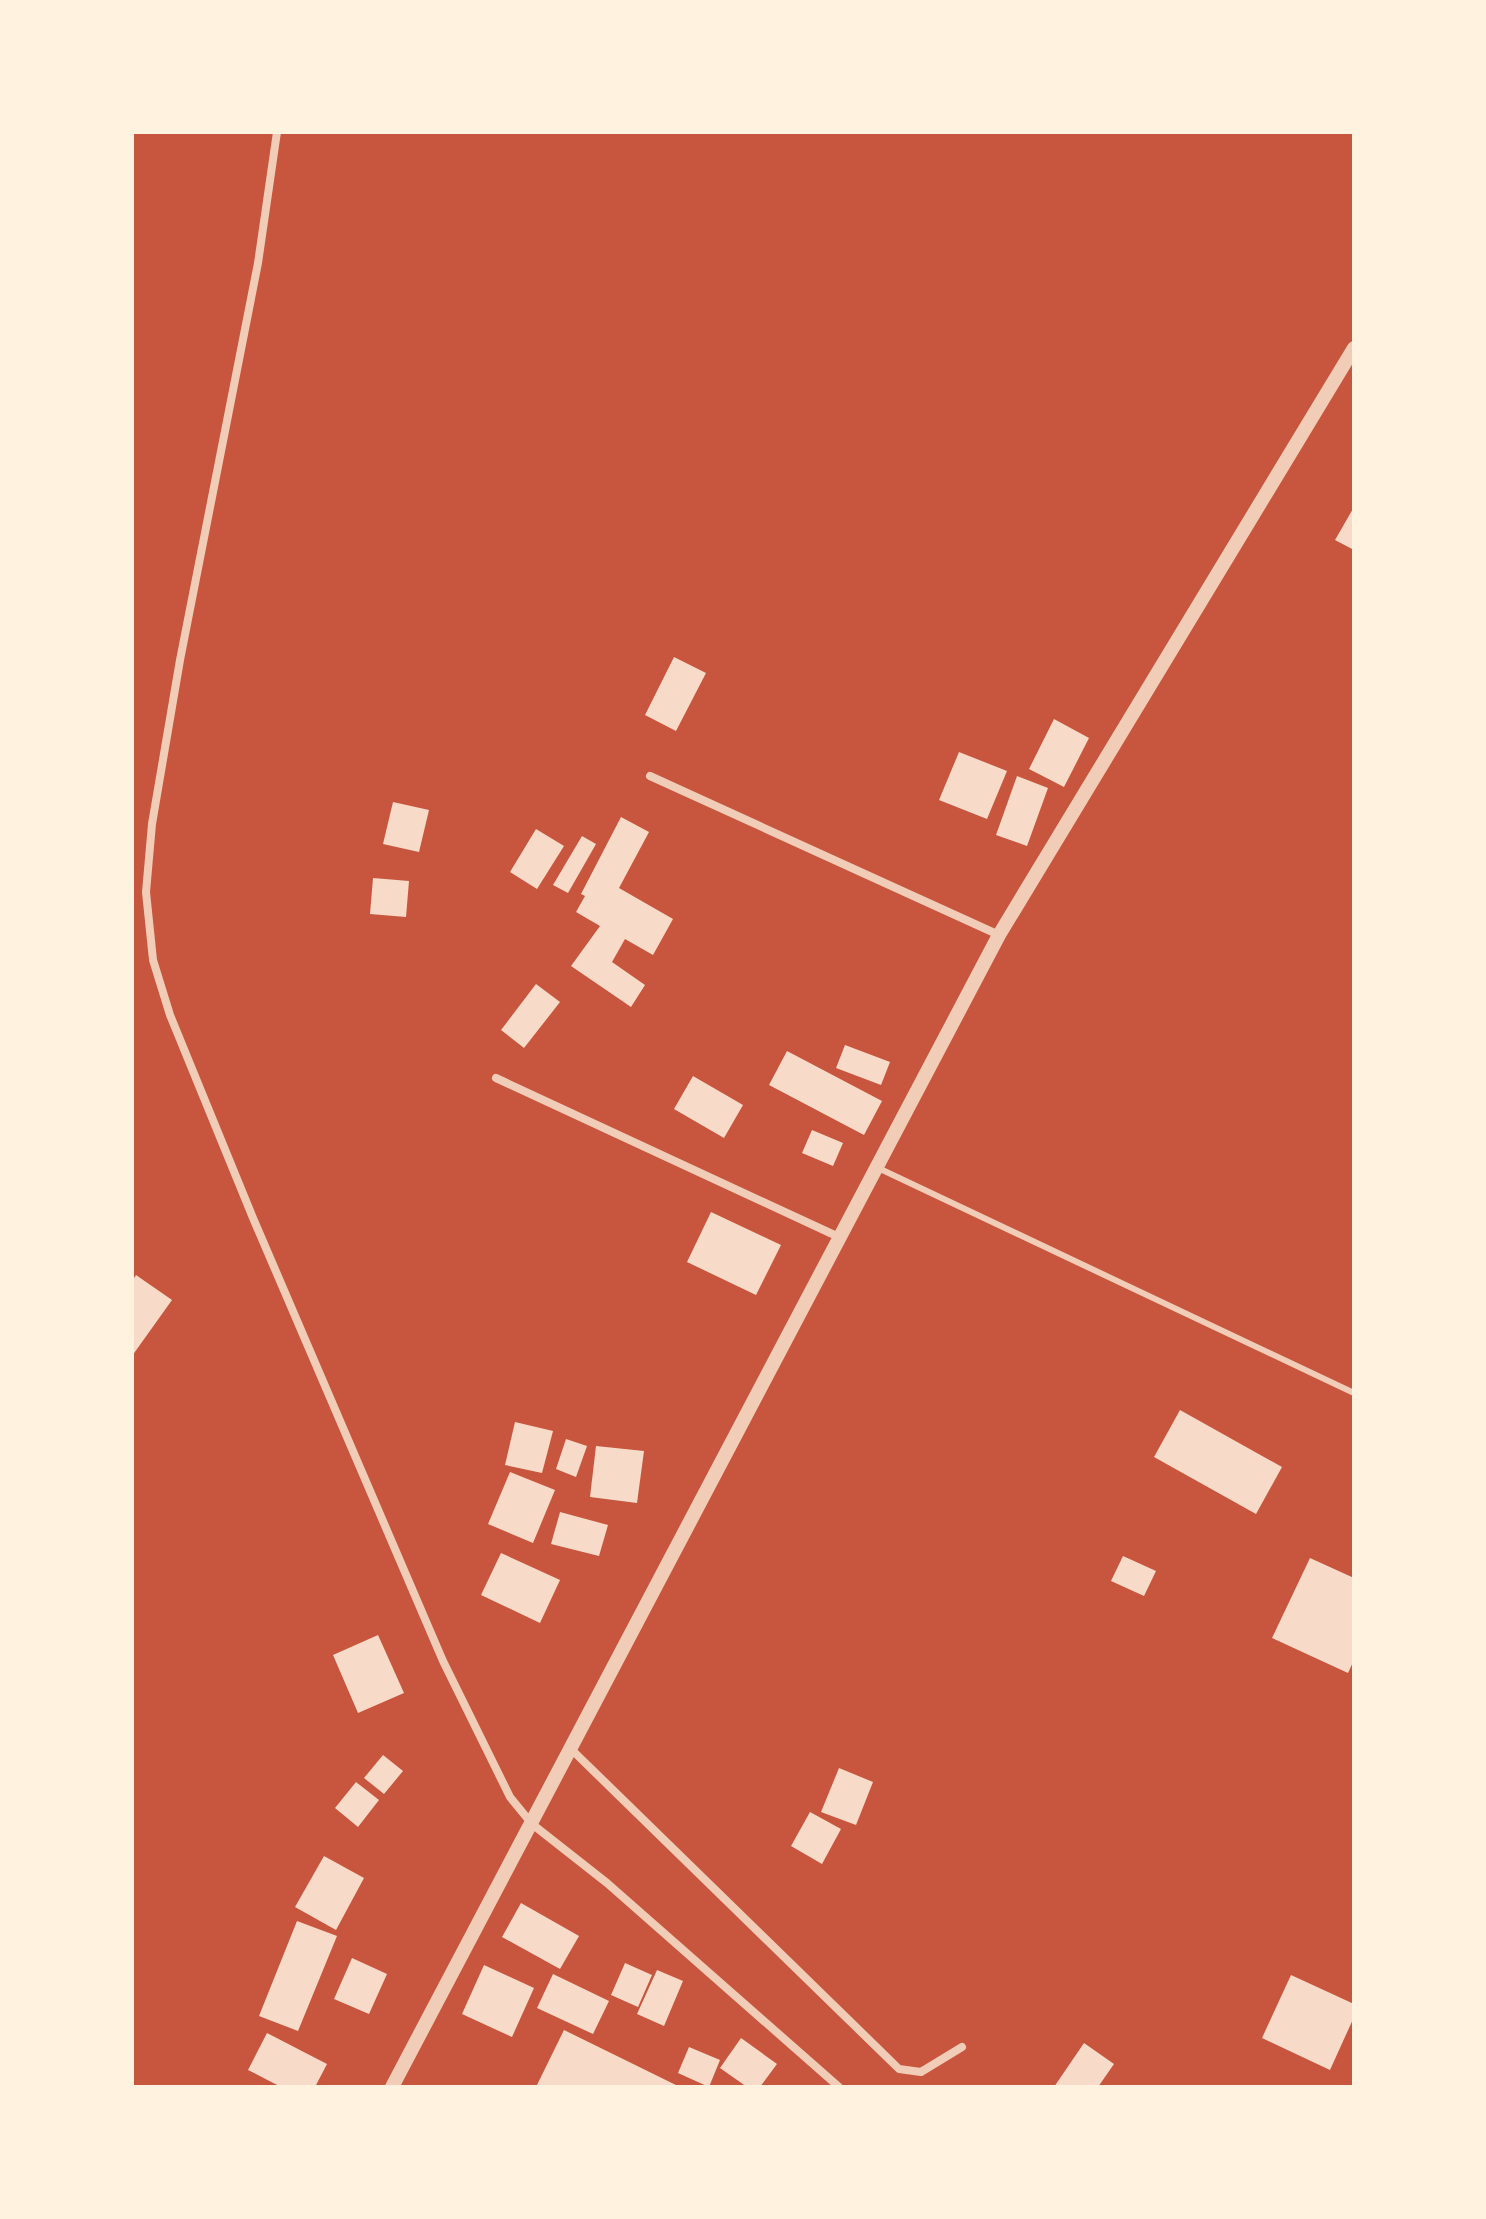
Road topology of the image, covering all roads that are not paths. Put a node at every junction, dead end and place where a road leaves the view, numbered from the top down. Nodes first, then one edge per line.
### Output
1 (277, 132) edge
2 (1354, 348) edge
3 (650, 776) dead end
4 (999, 935) junction
5 (496, 1078) dead end
6 (876, 1167) junction
7 (842, 1239) junction
8 (1354, 1393) edge
9 (572, 1750) junction
10 (532, 1824) junction
11 (962, 2047) dead end
12 (392, 2087) edge
13 (839, 2087) edge

1 - 10 street
2 - 4 street
3 - 4 street
4 - 6 street
5 - 7 street
6 - 7 street
6 - 8 lane
7 - 9 street
9 - 10 street
9 - 11 street
10 - 12 street
10 - 13 street

